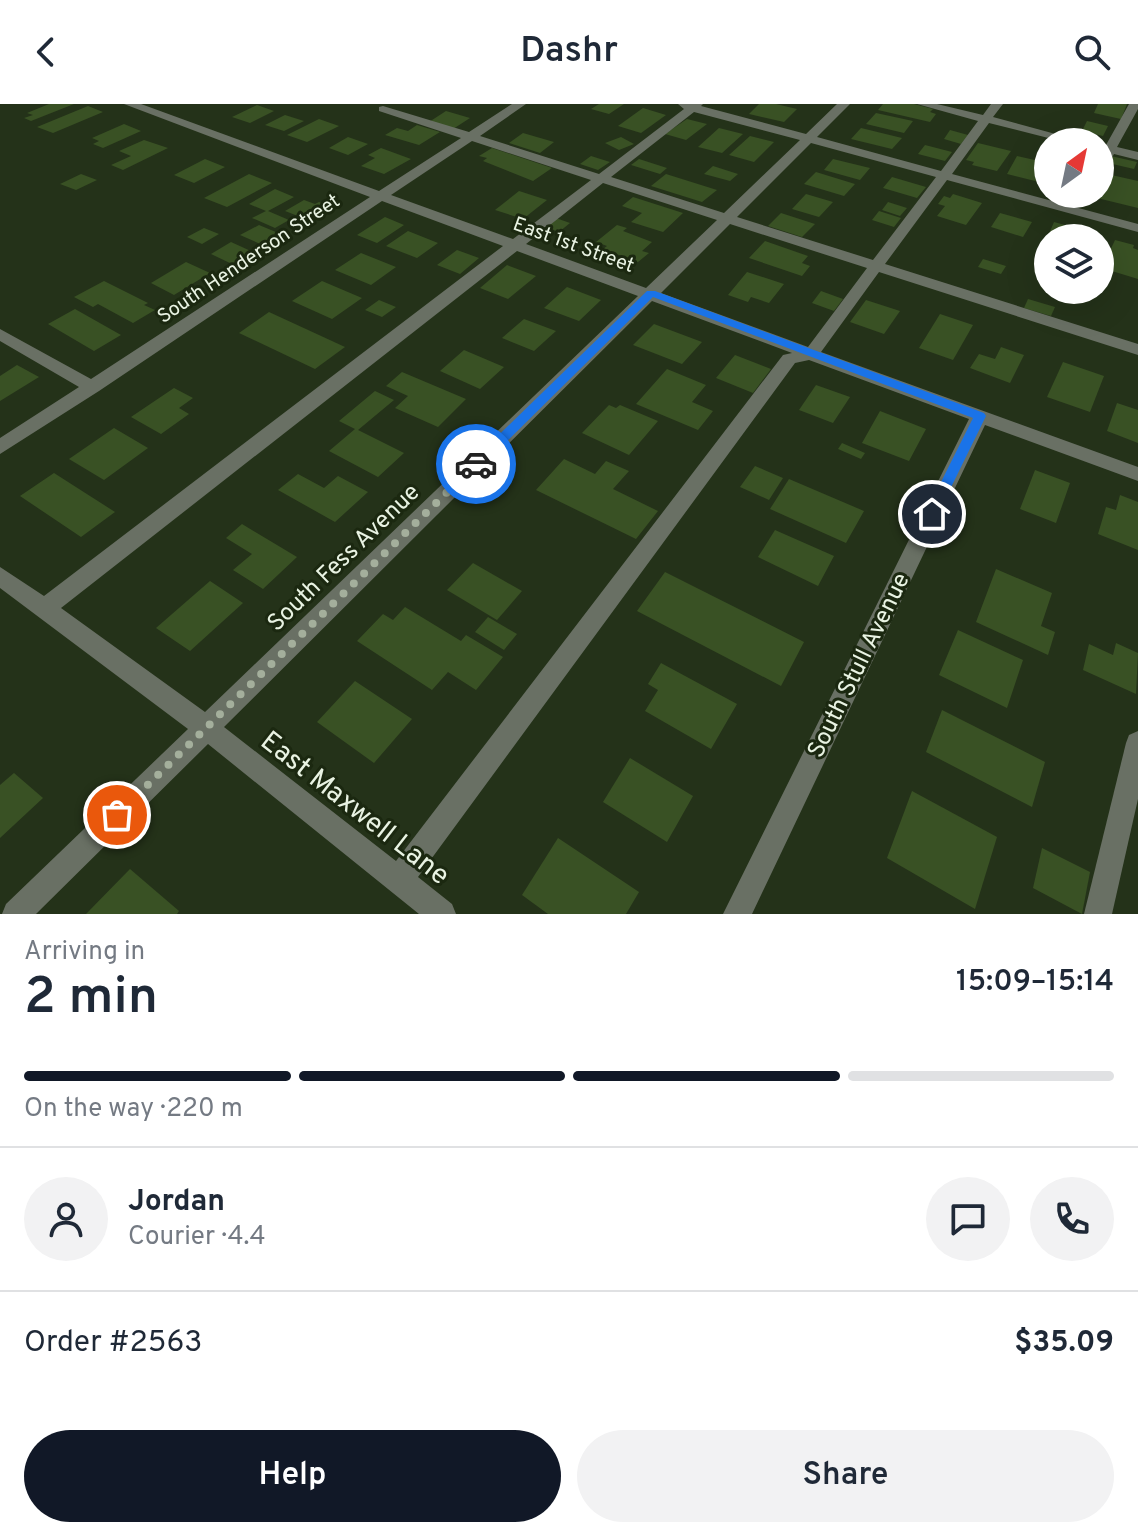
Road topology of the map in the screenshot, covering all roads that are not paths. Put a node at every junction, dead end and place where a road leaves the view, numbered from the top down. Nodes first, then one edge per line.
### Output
1 (520, 104) edge
2 (844, 104) edge
3 (923, 104) edge
4 (1135, 104) edge
5 (690, 105) edge
6 (144, 106) edge
7 (383, 109) dead end
8 (992, 112) edge
9 (1038, 128) edge
10 (1114, 135) edge
11 (470, 136) junction
12 (807, 138) junction
13 (1114, 150) edge
14 (1138, 156) edge
15 (945, 176) junction
16 (602, 178) junction
17 (382, 195) junction
18 (1078, 208) edge
19 (1076, 212) junction
20 (725, 217) junction
21 (1138, 228) edge
22 (517, 244) junction
23 (877, 267) junction
24 (651, 293) junction
25 (0, 334) edge
26 (1138, 350) edge
27 (811, 354) junction
28 (93, 387) junction
29 (980, 416) junction
30 (0, 447) edge
31 (1138, 474) edge
32 (0, 576) edge
33 (43, 610) junction
34 (207, 728) junction
35 (1138, 743) edge
36 (399, 880) junction
37 (16, 914) edge
38 (442, 914) edge
39 (737, 914) edge
40 (1098, 914) edge

1 - 11 street, South Henderson Street
2 - 12 street, South Fess Avenue
3 - 8 street
4 - 10 street
5 - 12 street
5 - 16 street
6 - 17 street, East 1st Street
7 - 11 street
8 - 9 street
8 - 15 street
11 - 16 street
11 - 17 street, South Henderson Street
12 - 15 street
12 - 20 street, South Fess Avenue
13 - 14 street
15 - 19 street
15 - 23 street
16 - 20 street
16 - 22 street
17 - 22 street, East 1st Street
17 - 28 street, South Henderson Street
18 - 19 street
19 - 21 street
20 - 23 street
20 - 24 street, South Fess Avenue
22 - 24 street, East 1st Street
22 - 33 street
23 - 26 street
23 - 27 street
24 - 27 street, East 1st Street
24 - 34 street, South Fess Avenue
25 - 28 street
27 - 29 street, East 1st Street
27 - 36 street
28 - 30 street, South Henderson Street
29 - 31 street, East 1st Street
29 - 39 street, South Stull Avenue
32 - 33 street, East Maxwell Lane
33 - 34 street, East Maxwell Lane
34 - 36 street, East Maxwell Lane
34 - 37 street, South Fess Avenue
35 - 40 street
36 - 38 street, East Maxwell Lane

